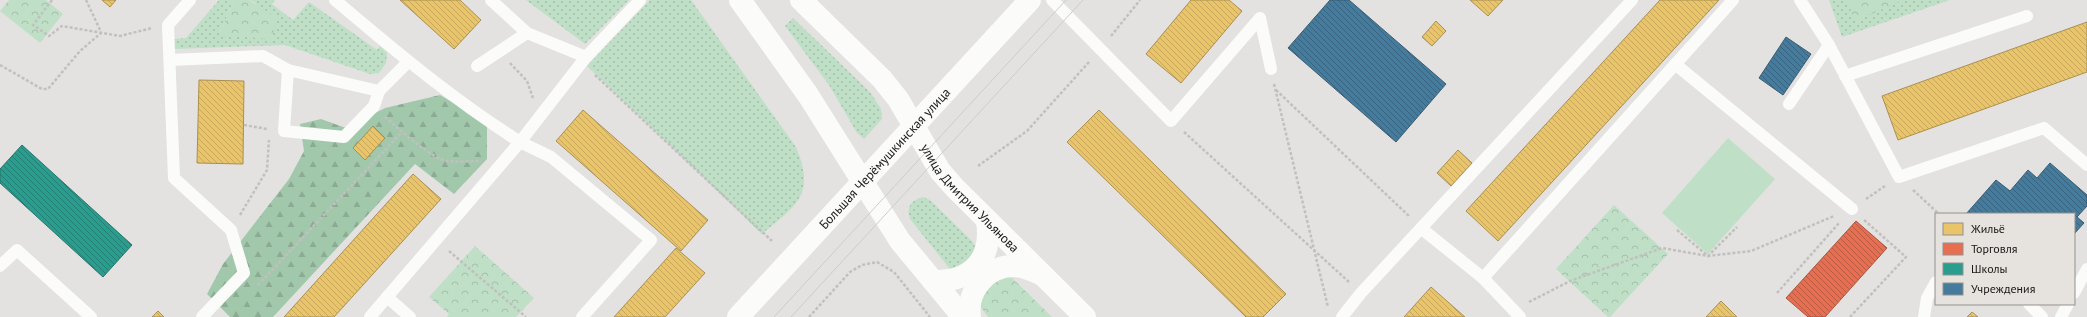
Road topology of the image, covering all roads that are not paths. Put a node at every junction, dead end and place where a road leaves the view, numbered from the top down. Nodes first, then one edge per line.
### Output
1 (190, 0) edge
2 (335, 0) edge
3 (491, 0) edge
4 (640, 0) edge
5 (740, 0) edge
6 (801, 0) edge
7 (1030, 0) edge
8 (1052, 0) edge
9 (1632, 0) edge
10 (1733, 0) edge
11 (1800, 0) edge
12 (2027, 16) dead end
13 (527, 33) junction
14 (1829, 46) junction
15 (170, 60) junction
16 (584, 60) junction
17 (408, 62) junction
18 (1675, 64) junction
19 (477, 66) dead end
20 (1270, 69) road end
21 (288, 70) junction
22 (1845, 76) junction
23 (379, 91) junction
24 (1789, 104) dead end
25 (914, 126) junction
26 (520, 142) junction
27 (2087, 165) edge
28 (862, 182) junction
29 (1852, 209) road end
30 (987, 221) junction
31 (1422, 229) junction
32 (0, 266) edge
33 (2087, 269) edge
34 (1041, 274) junction
35 (1483, 278) junction
36 (933, 281) junction
37 (1935, 284) edge
38 (2075, 291) edge
39 (387, 297) junction
40 (2031, 305) edge
41 (2067, 305) edge
42 (90, 317) edge
43 (202, 317) edge
44 (370, 317) edge
45 (410, 317) edge
46 (582, 317) edge
47 (738, 317) edge
48 (963, 317) edge
49 (970, 317) edge
50 (1085, 317) edge
51 (1342, 317) edge
52 (1520, 317) edge
53 (1924, 317) edge
54 (2042, 317) edge
55 (2061, 317) edge

1 - 15 lane
2 - 17 lane
3 - 13 lane
4 - 16 lane
5 - 28 main road
6 - 25 main road, улица Дмитрия Ульянова
7 - 25 main road, Большая Черёмушкинская улица
8 - 20 lane
9 - 31 lane
10 - 18 lane
11 - 14 lane
12 - 22 lane
13 - 16 lane
13 - 19 lane
14 - 22 lane
14 - 24 lane
15 - 21 lane
15 - 43 lane
16 - 26 lane
17 - 23 lane
17 - 26 lane
18 - 29 lane
18 - 35 lane
21 - 23 lane
21 - 23 lane
22 - 27 lane
25 - 28 main road, Большая Черёмушкинская улица
25 - 30 main road, улица Дмитрия Ульянова
26 - 39 lane
26 - 46 lane
28 - 36 main road
28 - 47 main road, Большая Черёмушкинская улица
30 - 34 main road, улица Дмитрия Ульянова
30 - 36 main road
31 - 35 lane
31 - 51 lane
32 - 42 lane
33 - 38 lane
34 - 49 main road
34 - 50 main road, улица Дмитрия Ульянова
35 - 52 lane
36 - 48 main road
37 - 53 lane
39 - 44 lane
39 - 45 lane
40 - 54 lane
41 - 55 lane

